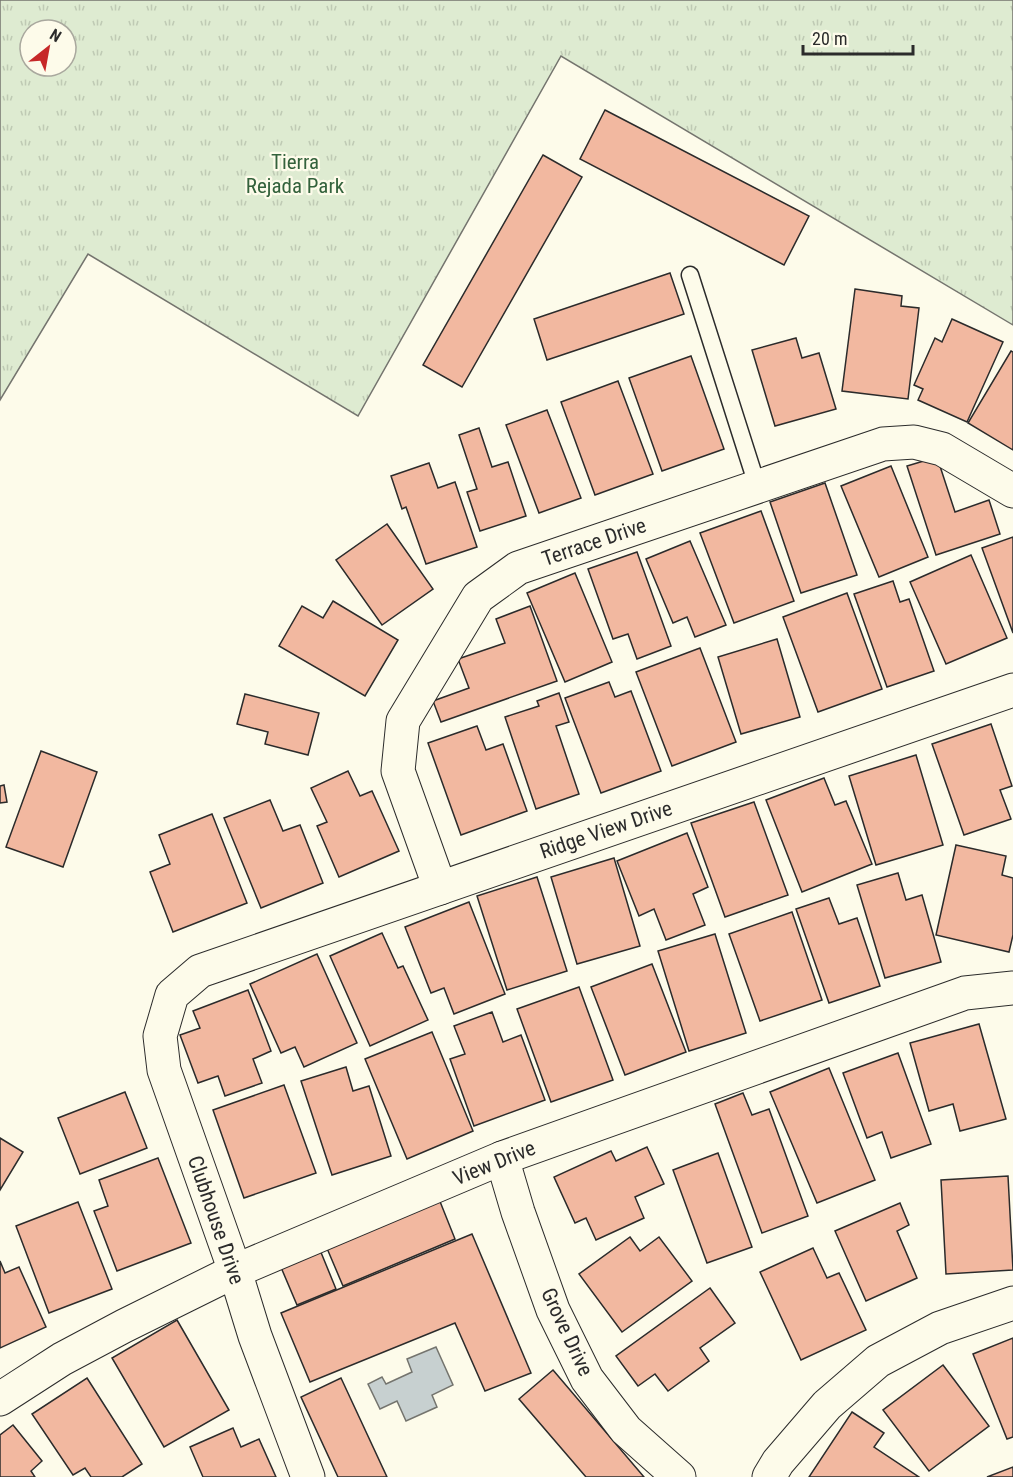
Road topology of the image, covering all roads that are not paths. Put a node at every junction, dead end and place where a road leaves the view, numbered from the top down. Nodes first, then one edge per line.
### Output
1 (690, 274) dead end
2 (757, 485) junction
3 (1013, 491) edge
4 (1013, 690) edge
5 (440, 888) junction
6 (200, 972) joint
7 (1013, 988) edge
8 (502, 1158) junction
9 (235, 1271) junction
10 (1013, 1303) edge
11 (0, 1399) edge
12 (308, 1477) edge
13 (679, 1477) edge
14 (769, 1477) edge

1 - 2 lane
2 - 3 street, Terrace Drive
2 - 5 street, Terrace Drive
4 - 5 street, Ridge View Drive
5 - 6 street, Ridge View Drive
6 - 9 street, Clubhouse Drive
7 - 8 street, View Drive
8 - 9 street, View Drive
8 - 13 street, Grove Drive
9 - 11 street, View Drive
9 - 12 street, Clubhouse Drive
10 - 14 street

